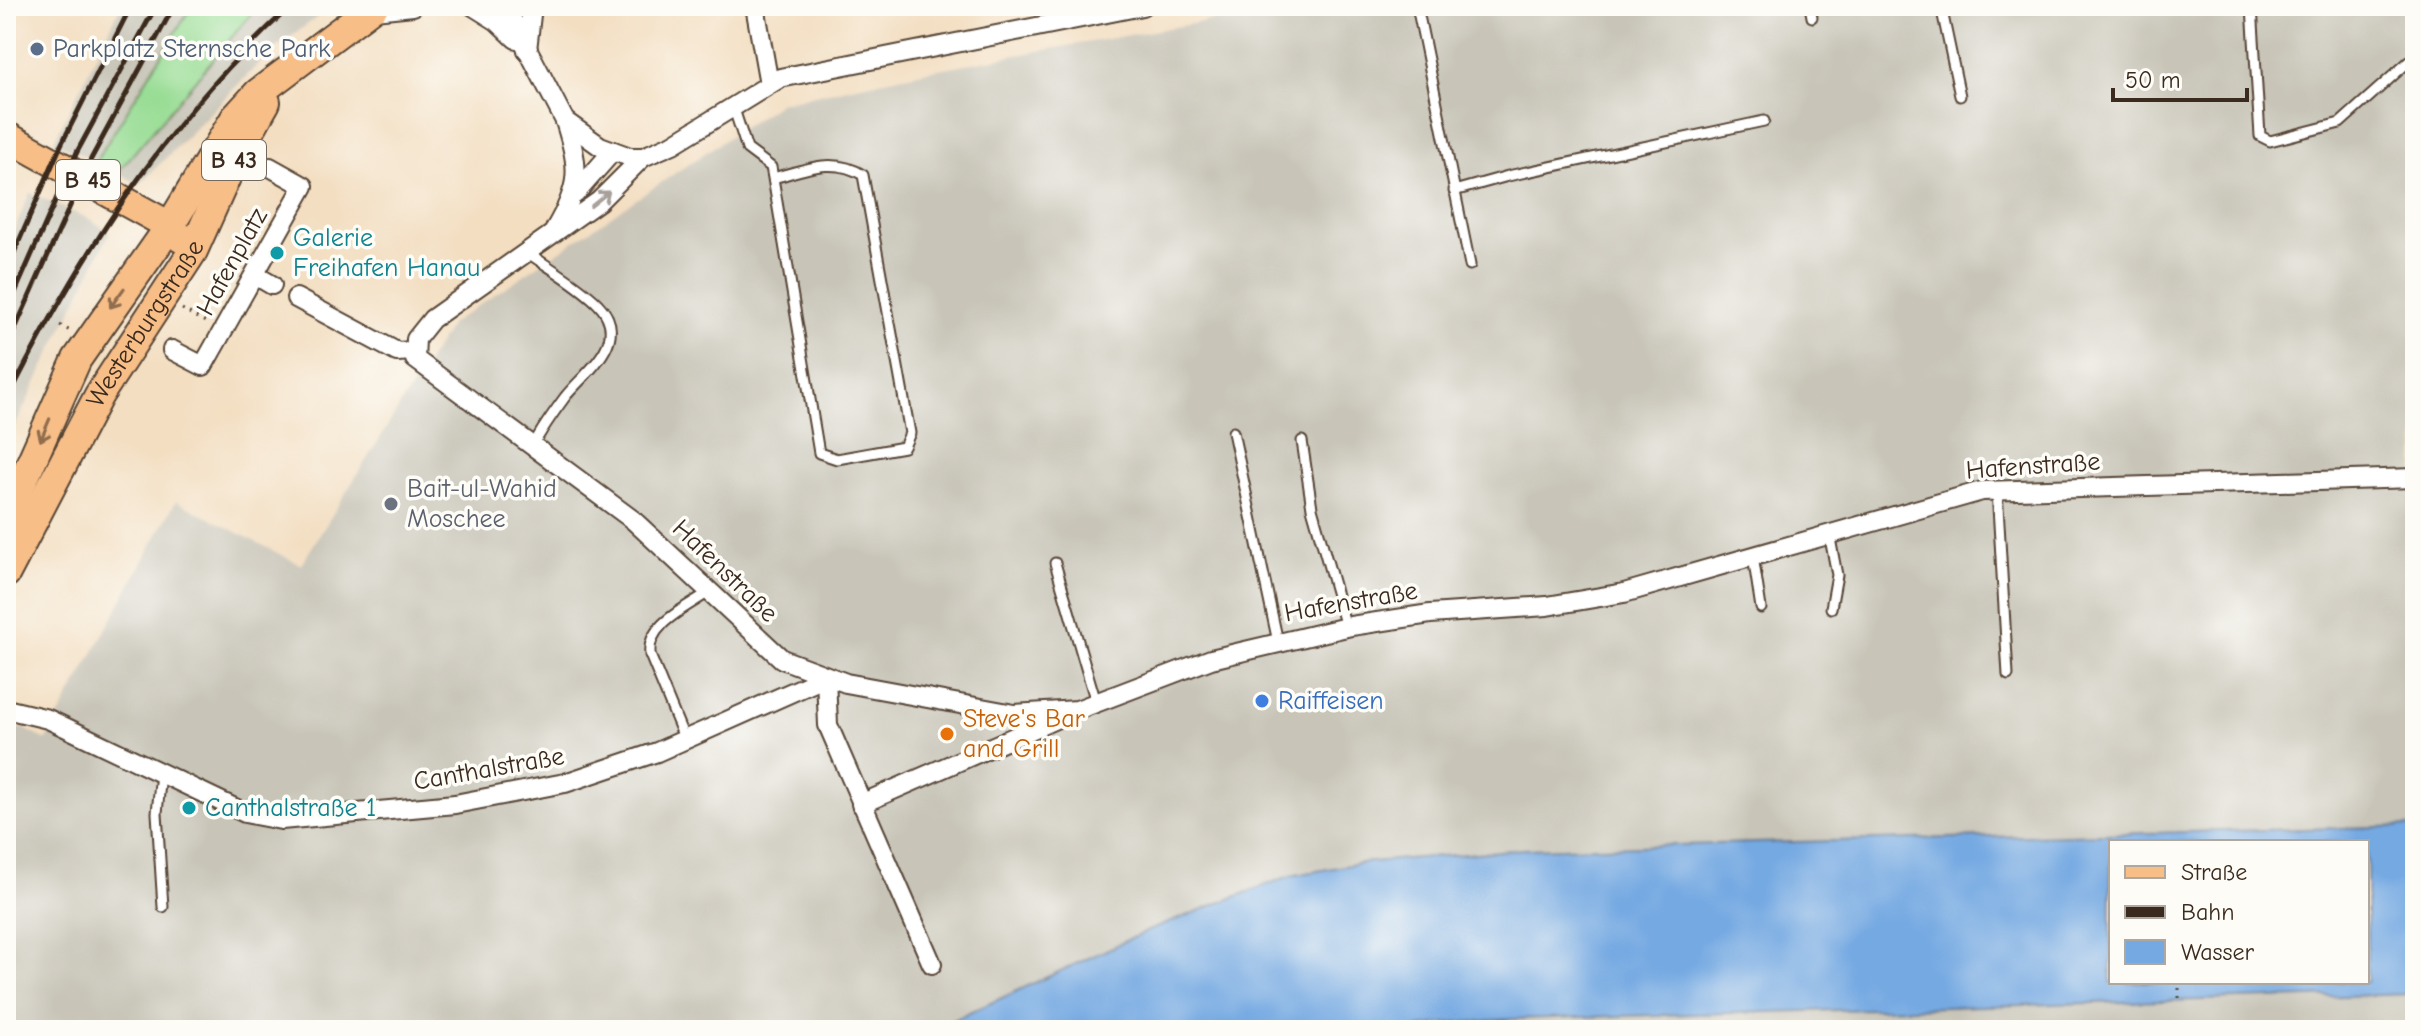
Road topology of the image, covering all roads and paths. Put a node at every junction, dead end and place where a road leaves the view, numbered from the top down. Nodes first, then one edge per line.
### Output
1 (413, 6) edge
2 (473, 6) edge
3 (505, 6) edge
4 (532, 6) edge
5 (755, 6) edge
6 (1142, 6) edge
7 (1417, 6) edge
8 (1810, 6) edge
9 (1941, 6) edge
10 (2252, 6) edge
11 (369, 8) edge
12 (1812, 17) dead end
13 (527, 50) junction
14 (2415, 56) edge
15 (283, 74) junction
16 (769, 84) junction
17 (1960, 96) dead end
18 (733, 106) junction
19 (565, 121) junction
20 (1764, 121) dead end
21 (6, 136) edge
22 (613, 151) junction
23 (6, 157) edge
24 (643, 157) junction
25 (270, 167) dead end
26 (773, 178) junction
27 (1454, 191) junction
28 (575, 194) junction
29 (165, 233) junction
30 (551, 234) junction
31 (193, 251) junction
32 (527, 252) junction
33 (1470, 265) dead end
34 (255, 275) junction
35 (272, 285) dead end
36 (296, 298) dead end
37 (177, 306) dead end
38 (216, 314) dead end
39 (60, 325) dead end
40 (74, 333) dead end
41 (172, 350) dead end
42 (414, 351) junction
43 (1233, 432) dead end
44 (1302, 441) dead end
45 (534, 444) junction
46 (2415, 478) edge
47 (1997, 490) junction
48 (6, 519) edge
49 (1829, 533) junction
50 (1753, 556) junction
51 (1055, 563) dead end
52 (6, 573) edge
53 (710, 591) junction
54 (1761, 608) dead end
55 (1831, 608) dead end
56 (1346, 627) junction
57 (1278, 642) junction
58 (2008, 675) dead end
59 (826, 677) junction
60 (1096, 702) junction
61 (11, 706) edge
62 (1077, 710) junction
63 (685, 740) junction
64 (161, 773) junction
65 (861, 804) junction
66 (163, 907) dead end
67 (932, 964) dead end
68 (2179, 984) edge
69 (2179, 998) dead end

1 - 11 street
2 - 13 street
3 - 13 street
4 - 13 street
5 - 16 street
6 - 16 street
7 - 27 lane
8 - 12 lane
9 - 17 lane
10 - 14 lane
11 - 15 main road, Westerburgstraße / B 43
13 - 19 street
15 - 29 main road, Westerburgstraße / B 43
15 - 31 main road, Westerburgstraße / B 43
16 - 18 street
18 - 24 street
18 - 26 lane
19 - 22 street
19 - 28 street
20 - 27 lane
21 - 29 main road, B 45
22 - 24 street
22 - 28 street
23 - 29 main road, B 45
30 -> 24 street
25 - 34 street, Hafenplatz
26 - 26 lane
27 - 33 lane
28 - 30 street
29 - 31 main road, B 45
29 -> 48 main road, Westerburgstraße / B 43
30 - 32 street
31 - 52 main road, Westerburgstraße / B 43
32 - 42 street
32 - 45 lane
34 - 35 street
34 - 41 street, Hafenplatz
36 - 42 street
37 - 38 path
39 - 40 path
42 - 45 street, Hafenstraße
43 - 57 lane
44 - 56 lane
45 - 53 street, Hafenstraße
46 - 47 street, Hafenstraße
47 - 49 street, Hafenstraße
47 - 58 lane
49 - 50 street, Hafenstraße
49 - 55 lane
50 - 54 lane
50 - 56 street, Hafenstraße
51 - 60 lane
53 - 59 street, Hafenstraße
53 - 63 lane
56 - 57 street, Hafenstraße
57 - 60 street, Hafenstraße
59 - 62 street, Hafenstraße
59 - 63 street, Canthalstraße
59 - 65 street
60 - 62 street, Hafenstraße
61 - 64 street, Canthalstraße
62 - 65 street
63 - 64 street, Canthalstraße
64 - 66 lane
65 - 67 street
68 - 69 path

